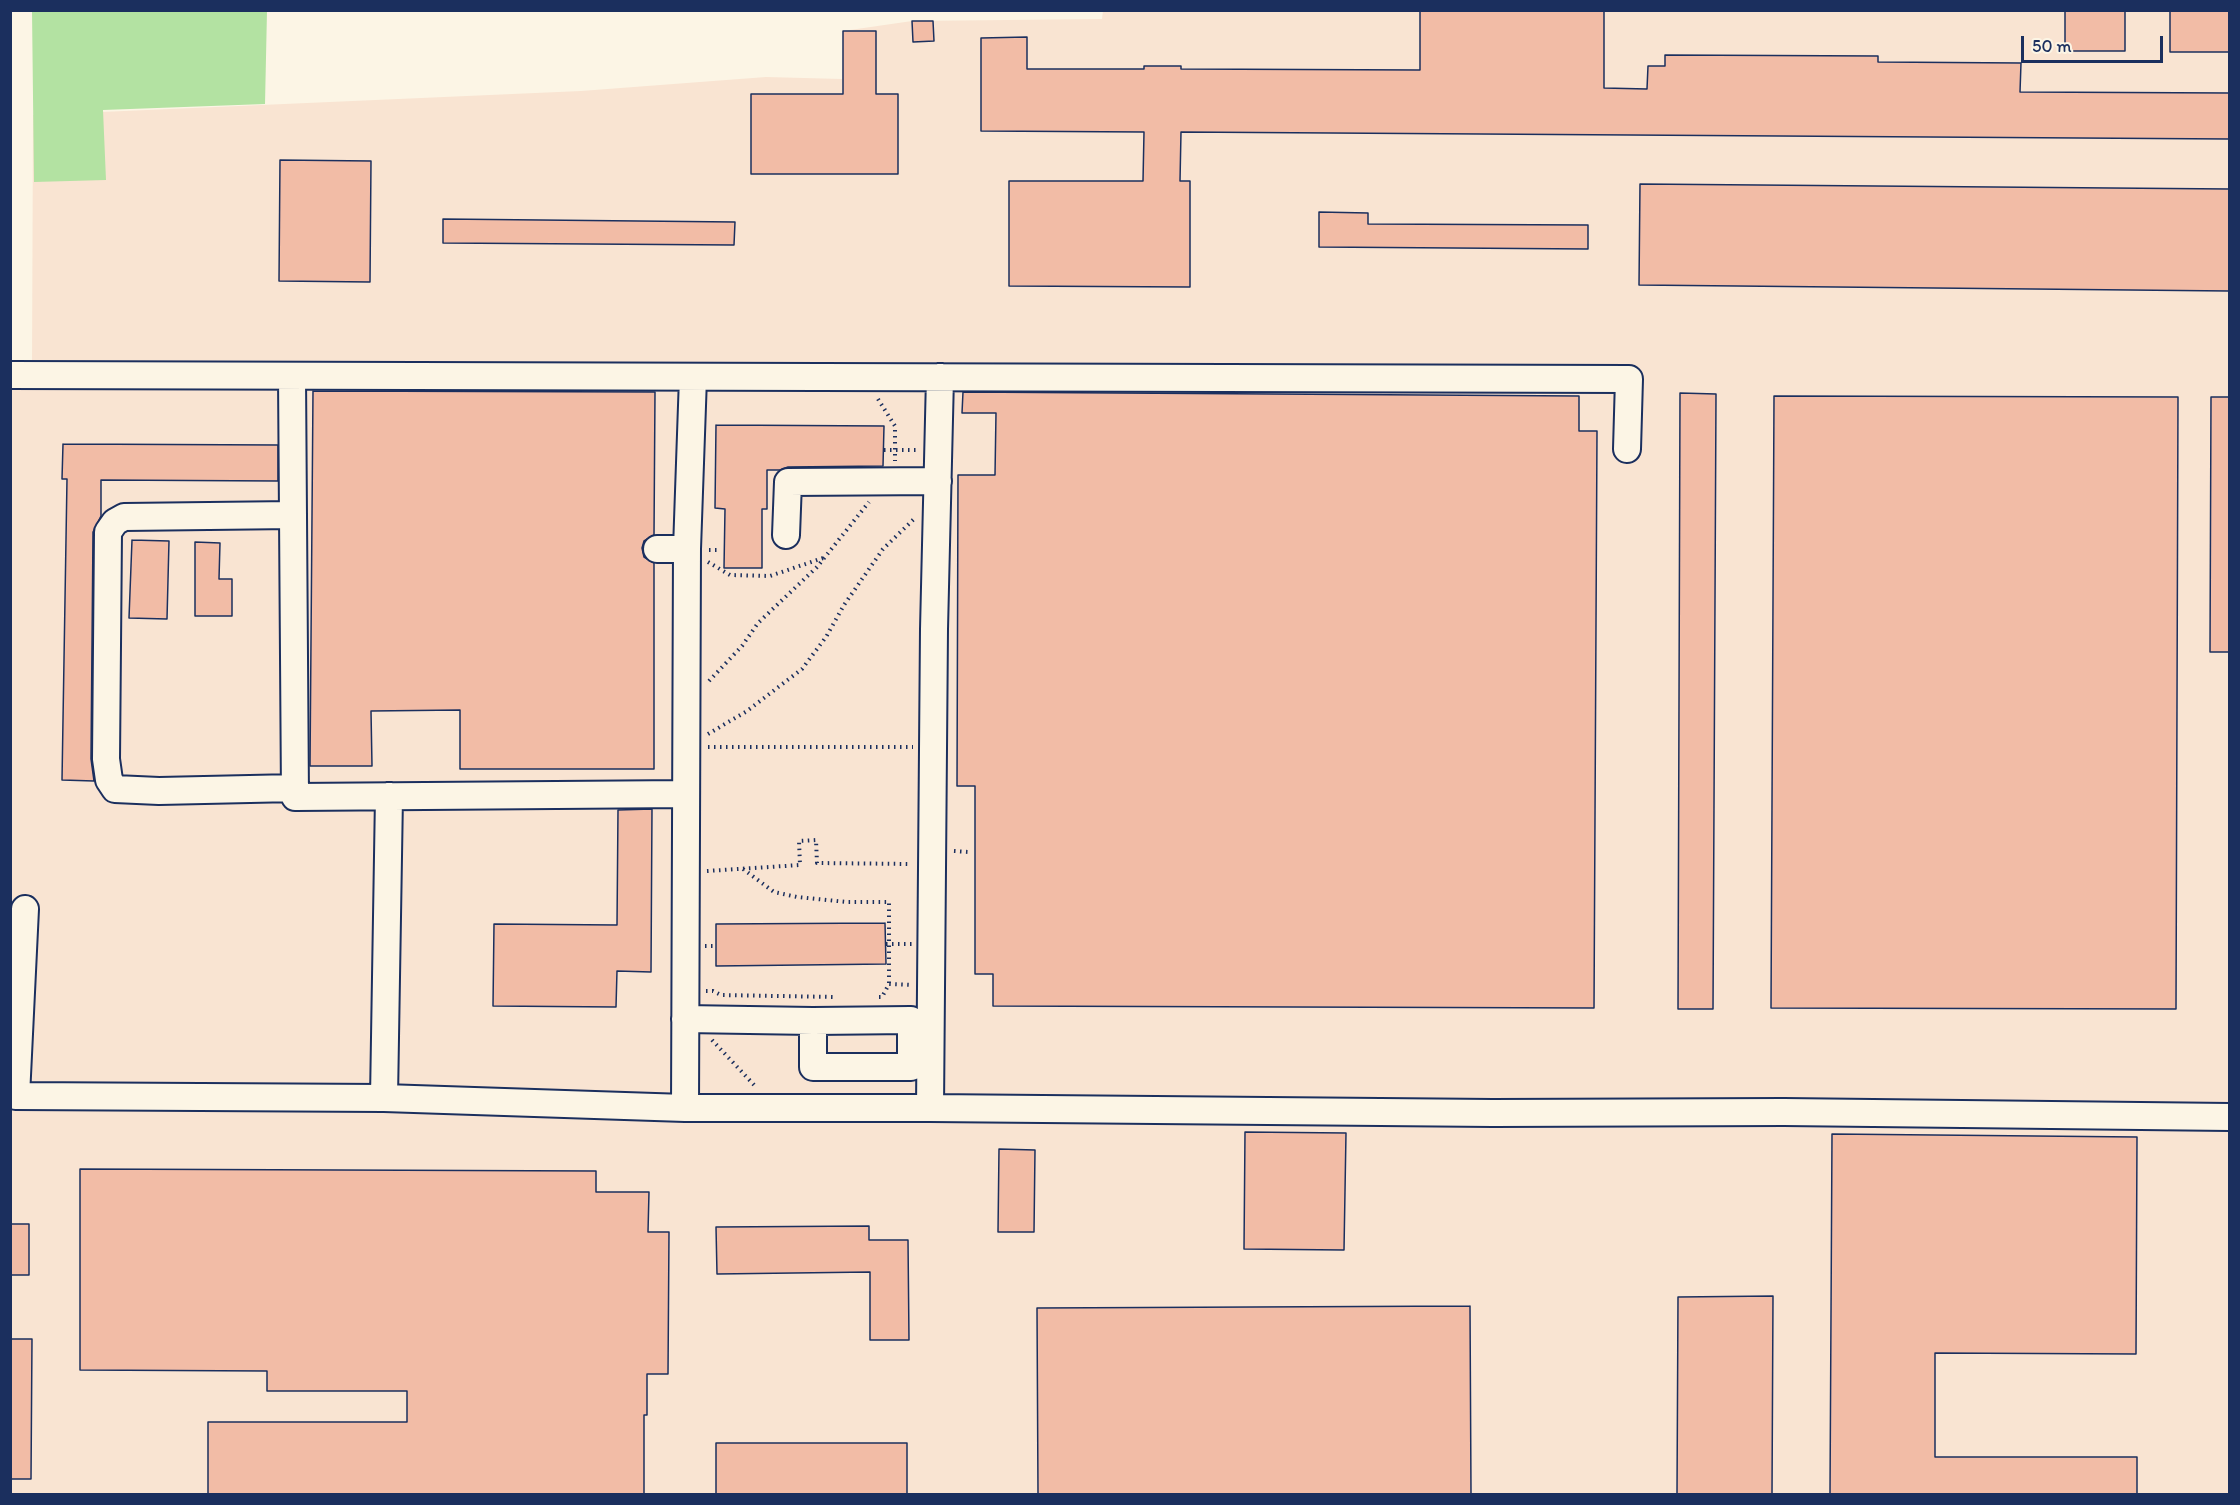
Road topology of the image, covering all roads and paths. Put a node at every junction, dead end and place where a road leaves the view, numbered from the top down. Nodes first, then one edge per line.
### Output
1 (10, 375) edge
2 (292, 376) junction
3 (693, 376) junction
4 (940, 377) junction
5 (864, 378) junction
6 (1627, 449) dead end
7 (884, 450) dead end
8 (895, 450) junction
9 (938, 450) junction
10 (888, 482) junction
11 (938, 489) junction
12 (293, 515) junction
13 (786, 535) dead end
14 (657, 549) dead end
15 (687, 549) junction
16 (826, 557) junction
17 (686, 698) junction
18 (686, 747) junction
19 (934, 747) junction
20 (295, 788) junction
21 (686, 794) junction
22 (389, 796) junction
23 (933, 864) junction
24 (742, 869) junction
25 (686, 872) junction
26 (25, 909) dead end
27 (889, 984) junction
28 (931, 985) junction
29 (685, 991) junction
30 (836, 997) dead end
31 (870, 997) dead end
32 (689, 1019) junction
33 (813, 1021) dead end
34 (384, 1098) junction
35 (685, 1108) junction
36 (775, 1108) junction
37 (930, 1108) junction
38 (2229, 1117) edge

1 - 2 lane
2 - 3 lane
2 - 12 lane
3 - 5 lane
3 - 15 lane
4 - 5 lane
4 - 6 lane
4 - 9 lane
5 - 8 path
7 - 8 path
8 - 9 path
8 - 10 path
9 - 11 lane
10 - 11 lane
10 - 13 lane
10 - 16 path
11 - 18 path
11 - 19 lane
12 - 20 lane
12 - 20 lane
14 - 15 lane
15 - 16 path
15 - 17 lane
16 - 17 path
17 - 18 lane
18 - 19 path
18 - 21 lane
19 - 23 lane
20 - 22 lane
21 - 22 lane
21 - 25 lane
22 - 34 lane
23 - 24 path
23 - 28 lane
24 - 25 path
24 - 27 path
25 - 29 lane
26 - 34 lane
27 - 28 path
27 - 31 path
28 - 37 lane
29 - 30 path
29 - 32 lane
32 - 33 lane
32 - 35 lane
32 - 36 path
34 - 35 lane
35 - 36 lane
36 - 37 lane
37 - 38 lane

